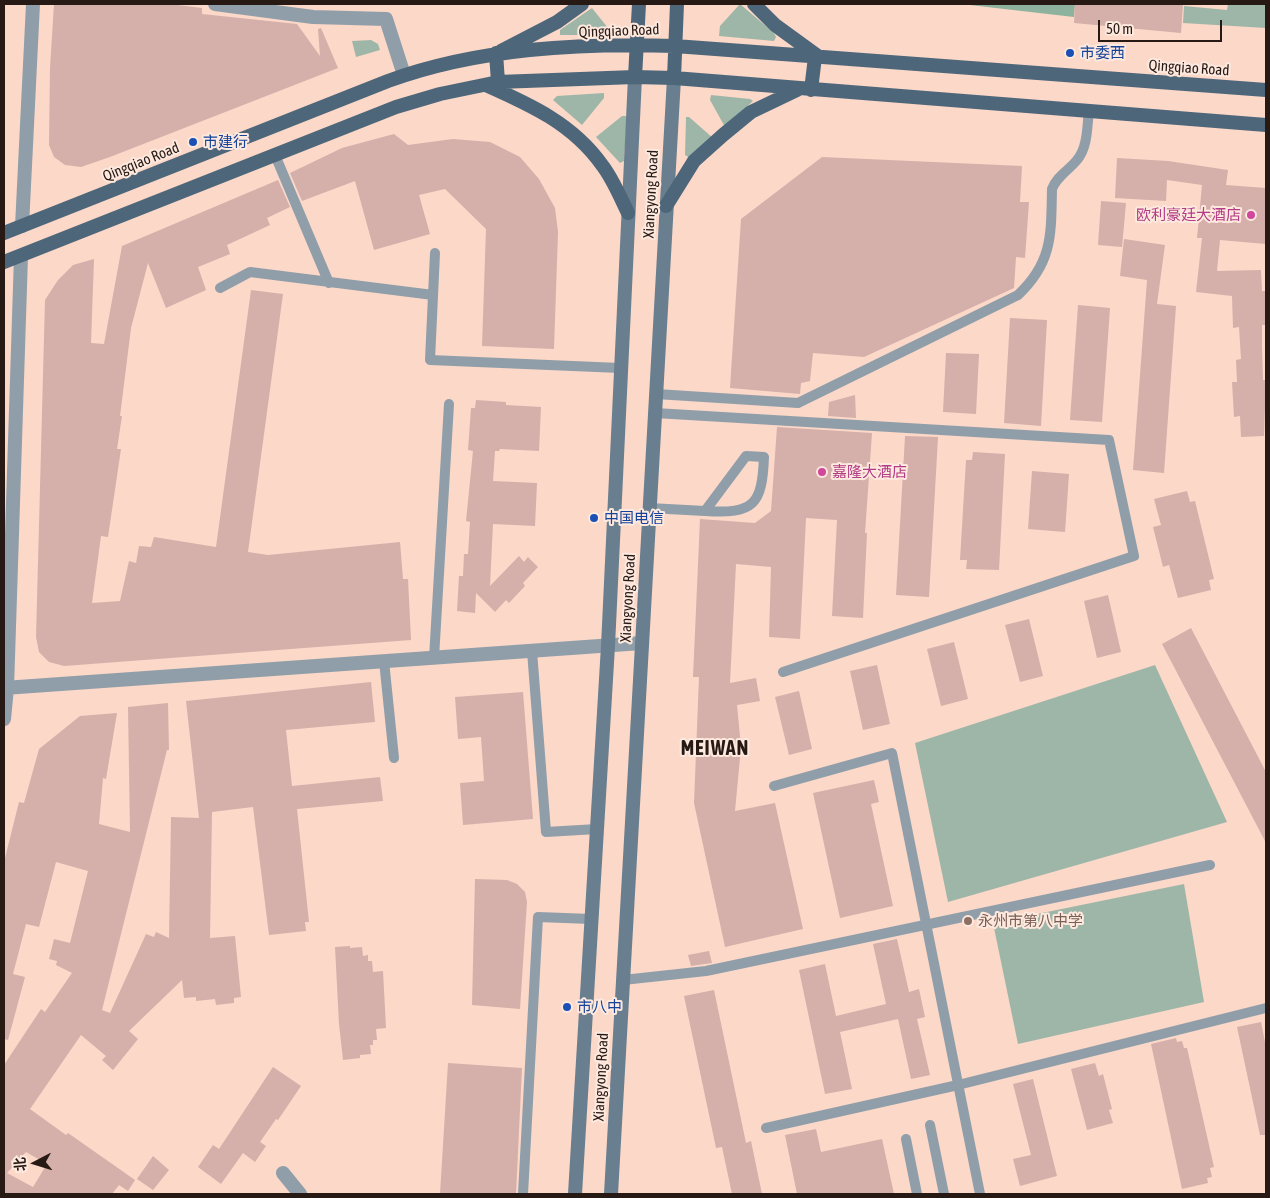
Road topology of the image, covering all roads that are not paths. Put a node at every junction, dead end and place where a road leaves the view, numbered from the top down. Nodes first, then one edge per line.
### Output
1 (33, 4) edge
2 (582, 4) edge
3 (639, 4) edge
4 (677, 4) edge
5 (754, 4) edge
6 (224, 5) edge
7 (636, 45) junction
8 (675, 46) junction
9 (496, 53) junction
10 (817, 57) junction
11 (404, 75) junction
12 (635, 77) junction
13 (674, 78) junction
14 (492, 83) junction
15 (805, 90) junction
16 (1266, 90) edge
17 (1089, 111) junction
18 (1266, 125) edge
19 (275, 155) junction
20 (666, 206) junction
21 (628, 213) junction
22 (22, 226) junction
23 (4, 233) edge
24 (435, 253) dead end
25 (21, 256) junction
26 (4, 262) edge
27 (329, 284) junction
28 (220, 288) dead end
29 (433, 295) junction
30 (620, 368) junction
31 (656, 394) junction
32 (450, 404) dead end
33 (655, 413) junction
34 (649, 508) junction
35 (705, 511) junction
36 (642, 643) junction
37 (608, 646) junction
38 (532, 651) junction
39 (434, 658) junction
40 (384, 661) junction
41 (783, 672) dead end
42 (5, 688) edge
43 (4, 719) edge
44 (394, 758) dead end
45 (774, 786) dead end
46 (597, 829) junction
47 (1210, 865) dead end
48 (592, 919) junction
49 (926, 924) junction
50 (623, 980) junction
51 (1266, 1008) edge
52 (958, 1085) junction
53 (930, 1125) dead end
54 (766, 1128) dead end
55 (906, 1139) dead end
56 (283, 1173) dead end
57 (300, 1194) edge
58 (523, 1194) edge
59 (575, 1194) edge
60 (611, 1194) edge
61 (917, 1194) edge
62 (944, 1194) edge
63 (980, 1194) edge

1 - 22 street
2 - 9 main road
3 - 7 main road, Xiangyong Road
4 - 8 main road, Xiangyong Road
5 - 10 main road
6 - 11 street
7 - 8 main road, Qingqiao Road
7 - 9 main road, Qingqiao Road
7 - 12 main road, Xiangyong Road
8 - 10 main road, Qingqiao Road
8 - 13 main road, Xiangyong Road
9 - 11 main road, Qingqiao Road
9 - 14 main road
10 - 15 main road
10 - 16 main road, Qingqiao Road
11 - 22 main road, Qingqiao Road
12 - 13 main road
12 - 14 main road
12 - 21 main road, Xiangyong Road
13 - 15 main road
13 - 20 main road, Xiangyong Road
14 - 19 main road
14 - 21 main road
15 - 17 main road
15 - 20 main road
17 - 18 main road
17 - 31 lane
19 - 25 main road
19 - 27 lane
20 - 31 main road, Xiangyong Road
21 - 30 main road, Xiangyong Road
22 - 23 main road, Qingqiao Road
24 - 29 lane
25 - 26 main road
25 - 42 street
27 - 28 lane
27 - 29 lane
29 - 30 lane
30 - 37 main road, Xiangyong Road
31 - 33 main road, Xiangyong Road
32 - 39 lane
33 - 34 main road, Xiangyong Road
33 - 41 lane
34 - 35 lane
34 - 36 main road, Xiangyong Road
35 - 35 lane
36 - 37 street
36 - 50 main road, Xiangyong Road
37 - 38 street
37 - 46 main road, Xiangyong Road
38 - 39 street
38 - 46 lane
39 - 40 street
40 - 42 street
40 - 44 lane
42 - 43 street
45 - 49 lane
46 - 48 main road, Xiangyong Road
47 - 49 lane
48 - 58 lane
48 - 59 main road, Xiangyong Road
49 - 50 lane
49 - 52 lane
50 - 60 main road, Xiangyong Road
51 - 52 lane
52 - 54 lane
52 - 63 lane
53 - 62 lane
55 - 61 lane
56 - 57 street

